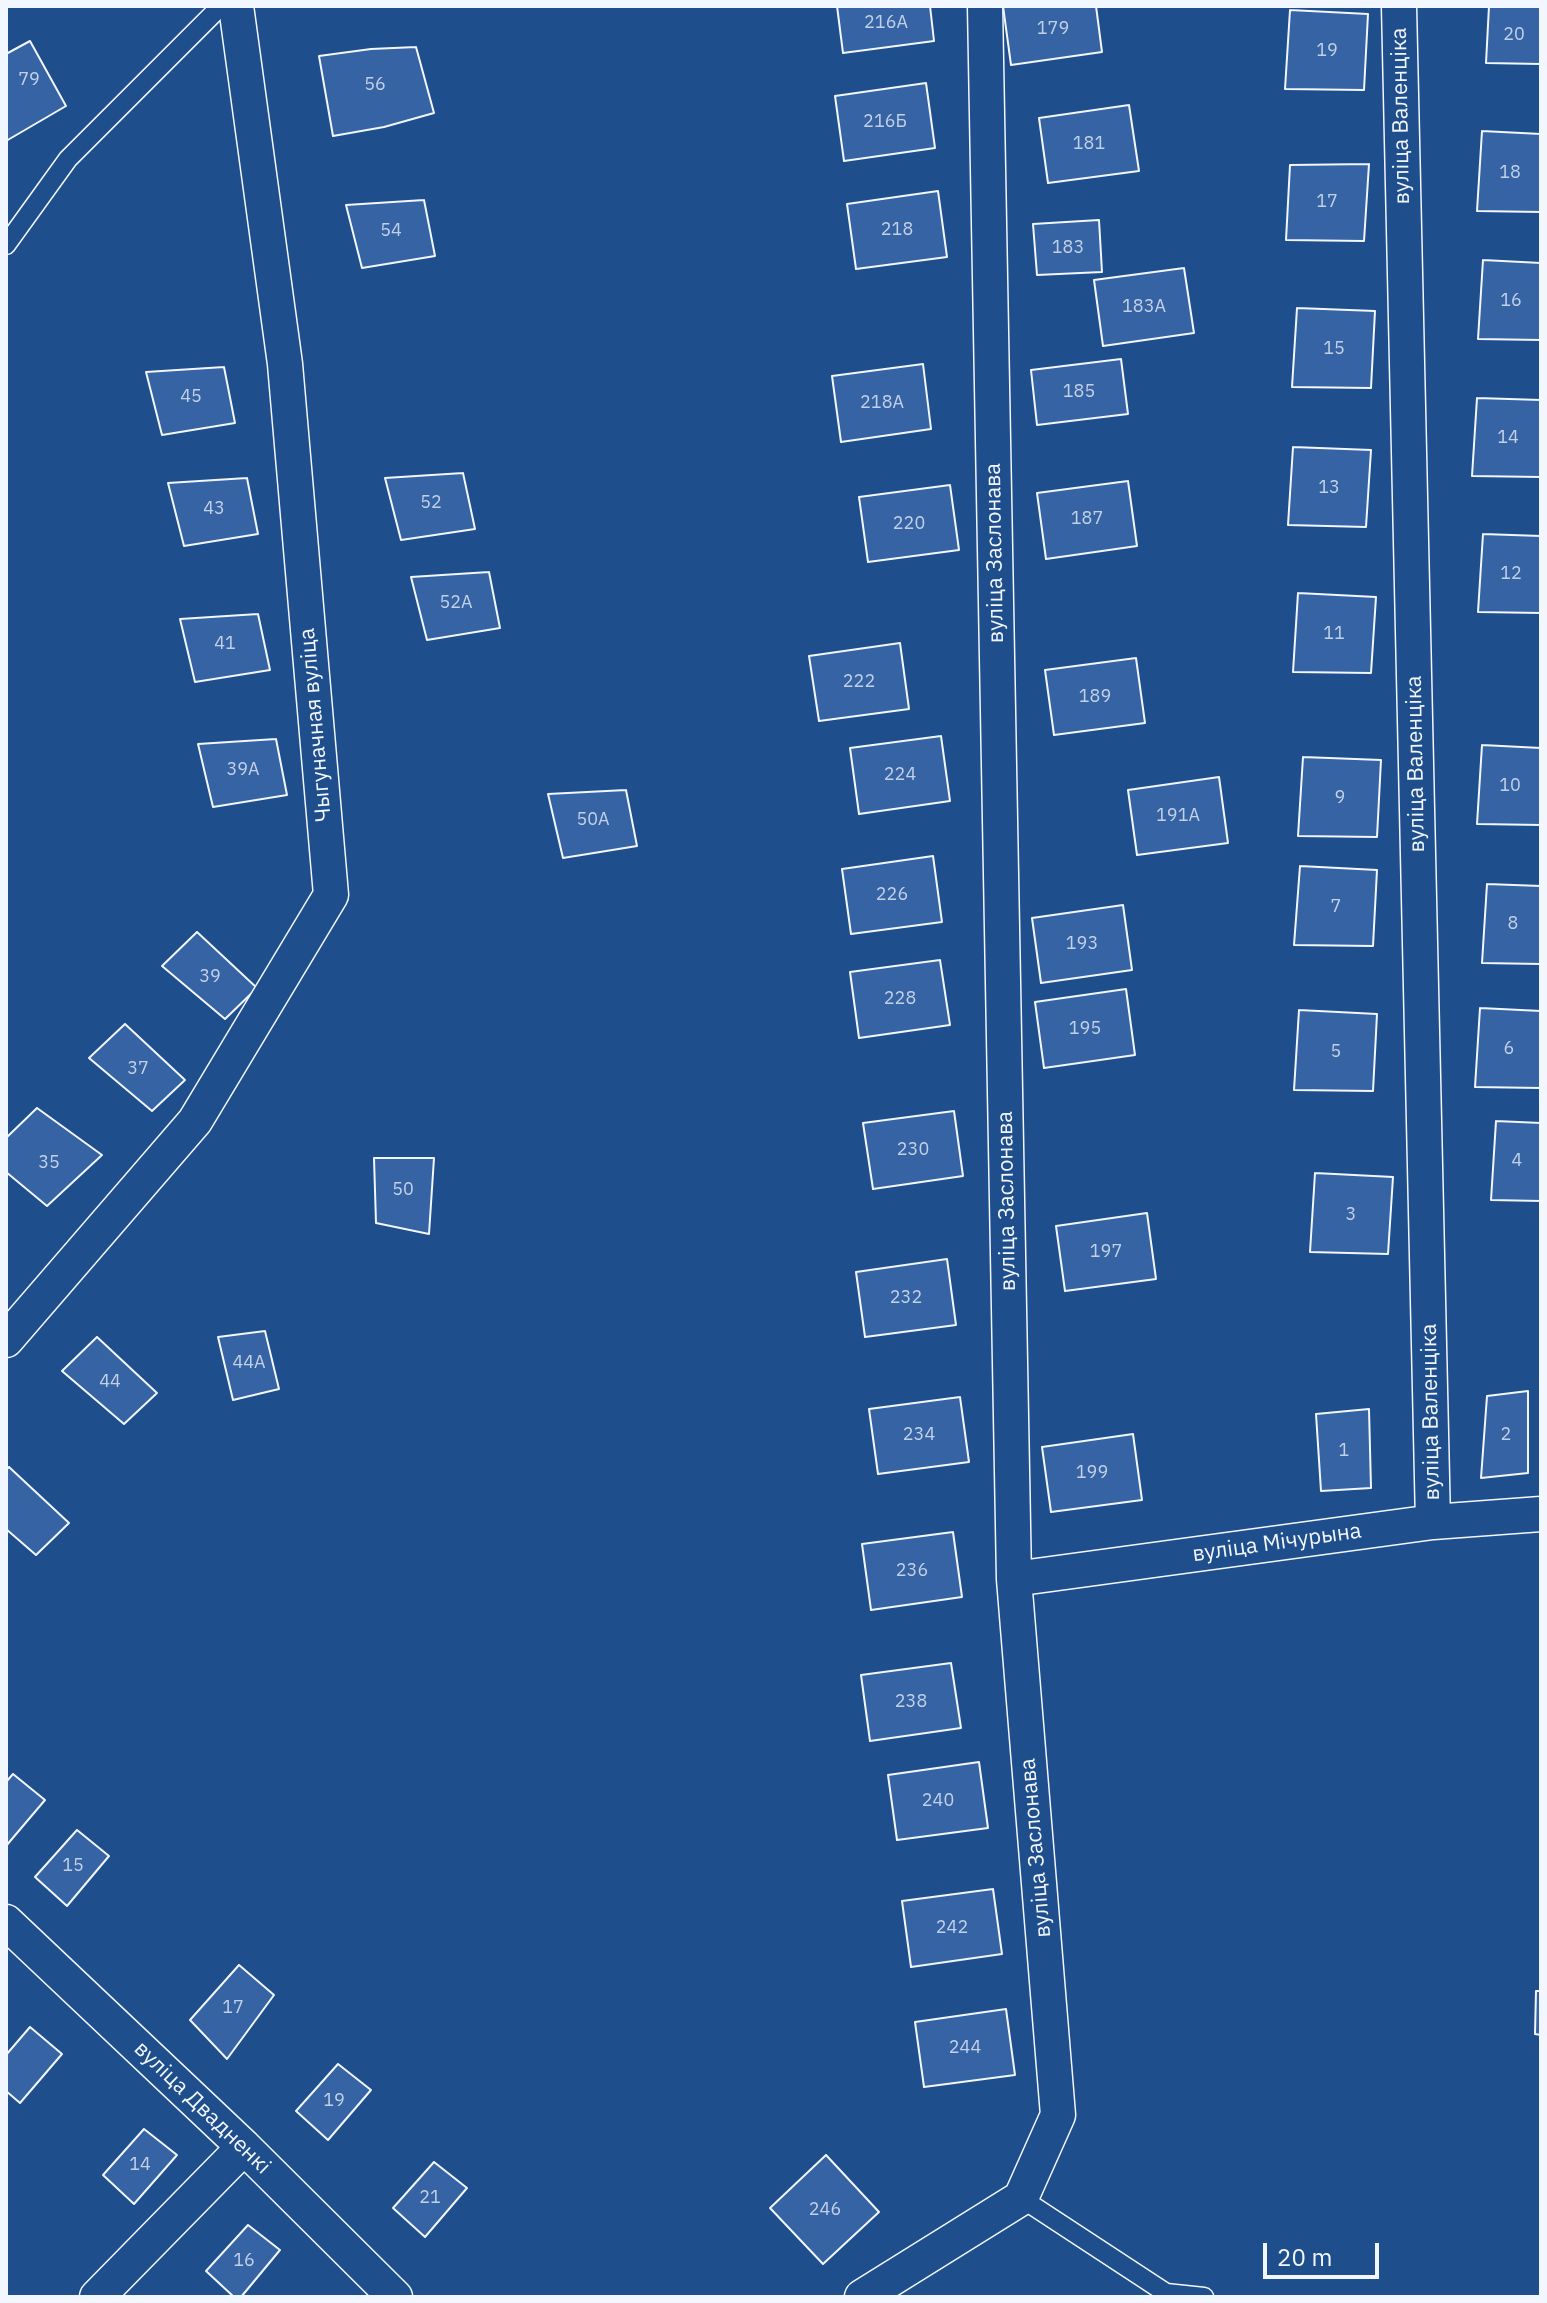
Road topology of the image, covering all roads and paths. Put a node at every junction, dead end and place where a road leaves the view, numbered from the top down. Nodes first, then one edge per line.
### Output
1 (221, 6) edge
2 (236, 6) edge
3 (985, 6) edge
4 (1399, 6) edge
5 (6, 245) edge
6 (6, 1340) edge
7 (1541, 1514) edge
8 (1433, 1522) junction
9 (1014, 1579) junction
10 (6, 1922) edge
11 (244, 2147) junction
12 (1021, 2198) junction
13 (97, 2297) edge
14 (395, 2297) edge
15 (862, 2297) edge
16 (1204, 2297) edge

1 - 5 lane
2 - 6 street, Чыгуначная вуліца
3 - 9 street, вуліца Заслонава
4 - 8 street, вуліца Валенціка
7 - 8 street, вуліца Мічурына
8 - 9 street, вуліца Мічурына
9 - 12 street, вуліца Заслонава
10 - 11 street, вуліца Двадненкі
11 - 13 street
11 - 14 street, вуліца Двадненкі
12 - 15 street
12 - 16 lane

